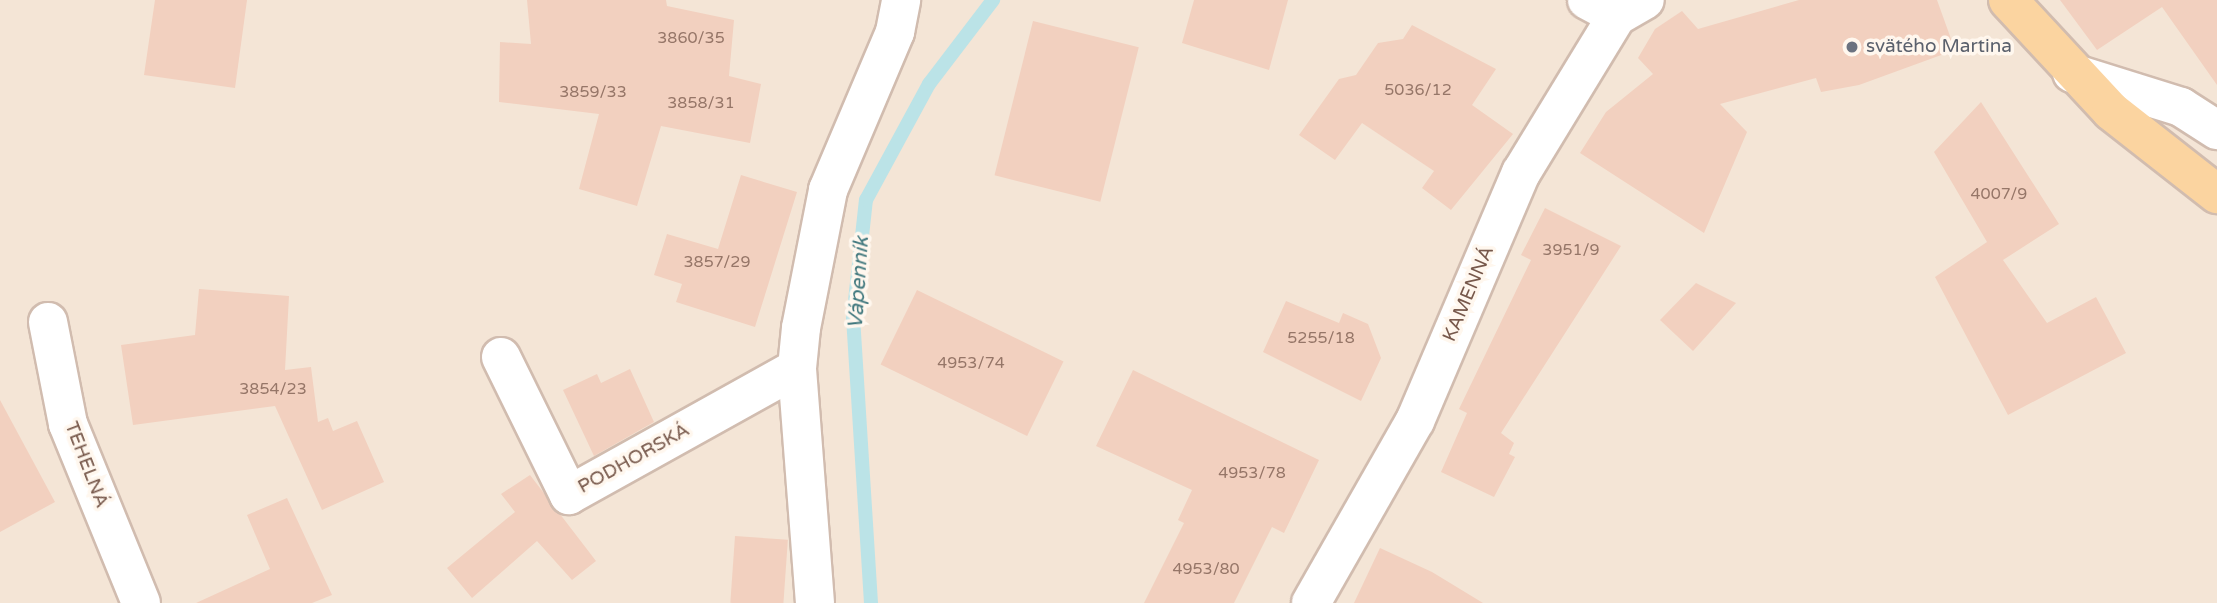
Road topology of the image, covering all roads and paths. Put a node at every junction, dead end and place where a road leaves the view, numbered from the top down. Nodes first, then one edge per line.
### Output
1 (901, 0) edge
2 (2008, 0) edge
3 (1616, 5) edge
4 (2071, 74) junction
5 (2217, 130) edge
6 (2217, 194) edge
7 (48, 322) dead end
8 (501, 358) dead end
9 (797, 368) junction
10 (141, 603) edge
11 (815, 603) edge
12 (1311, 603) edge

1 - 9 street
2 - 4 main road
3 - 12 street, KAMENNÁ
4 - 5 street
4 - 6 main road
7 - 10 street, TEHELNÁ
8 - 9 street, PODHORSKÁ
9 - 11 street

